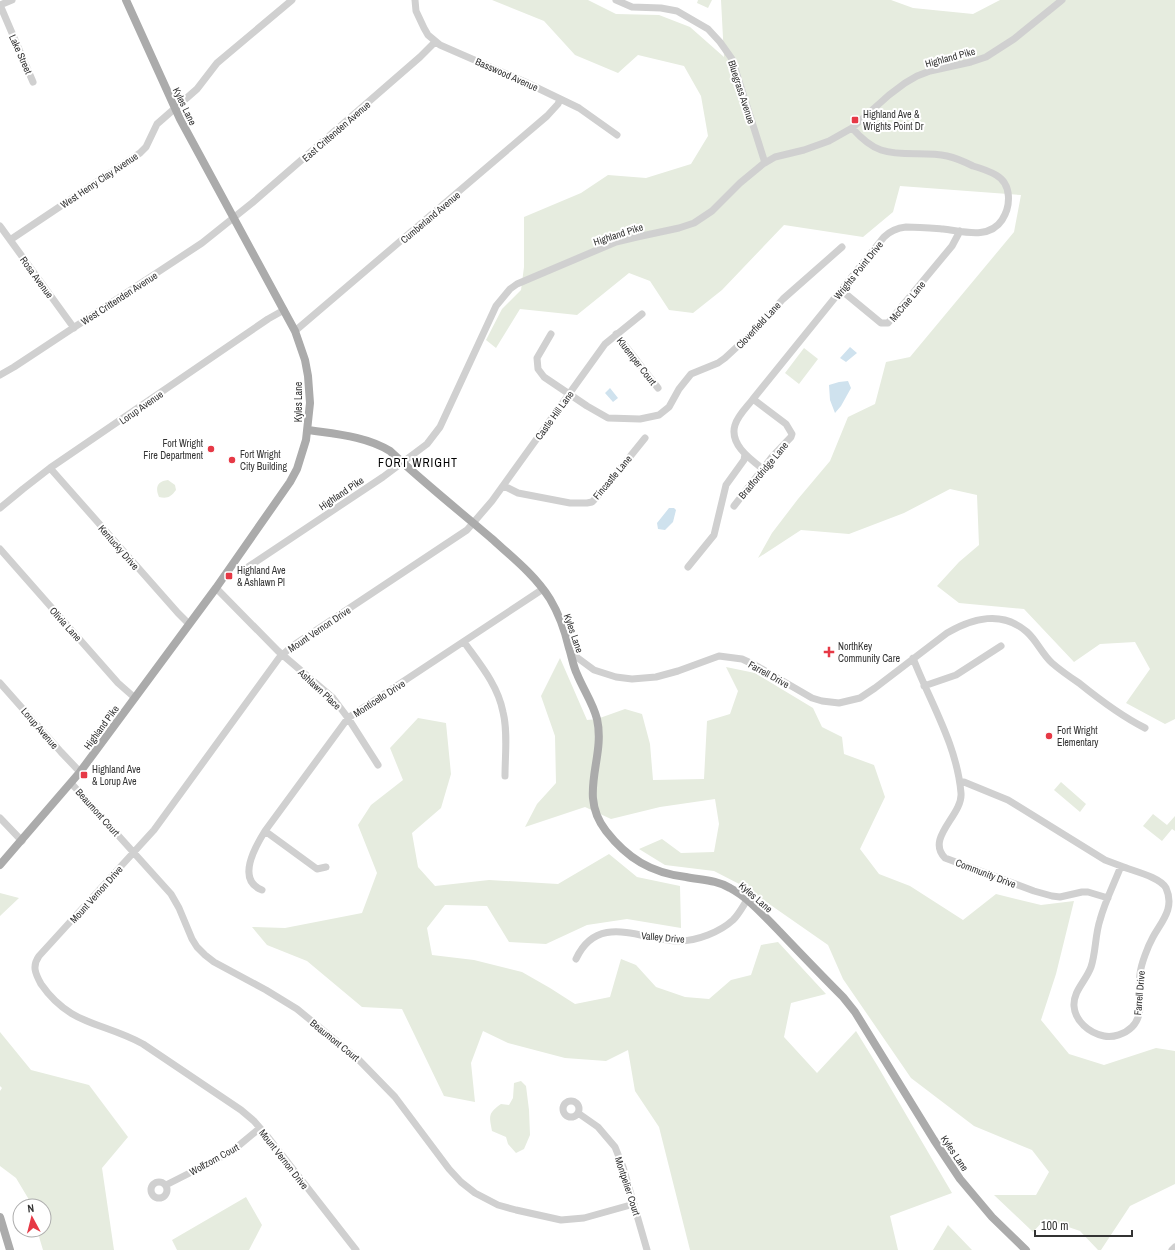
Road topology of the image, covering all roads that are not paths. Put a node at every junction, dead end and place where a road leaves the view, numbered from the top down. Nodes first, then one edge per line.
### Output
1 (12, 0) edge
2 (126, 0) edge
3 (292, 0) edge
4 (415, 0) edge
5 (616, 0) edge
6 (1062, 0) edge
7 (0, 5) edge
8 (435, 42) junction
9 (33, 82) dead end
10 (560, 99) junction
11 (174, 108) junction
12 (852, 128) junction
13 (617, 135) dead end
14 (765, 162) junction
15 (234, 217) junction
16 (0, 226) edge
17 (960, 231) junction
18 (10, 240) junction
19 (842, 247) dead end
20 (841, 290) junction
21 (284, 310) junction
22 (642, 314) dead end
23 (74, 328) junction
24 (295, 331) junction
25 (551, 334) dead end
26 (616, 334) junction
27 (0, 375) edge
28 (658, 388) dead end
29 (570, 394) junction
30 (753, 399) junction
31 (308, 430) junction
32 (645, 438) dead end
33 (745, 454) junction
34 (403, 462) junction
35 (50, 468) junction
36 (763, 469) junction
37 (504, 486) junction
38 (734, 506) dead end
39 (0, 508) edge
40 (474, 524) junction
41 (0, 549) edge
42 (248, 567) dead end
43 (688, 567) dead end
44 (216, 588) junction
45 (543, 589) junction
46 (189, 624) junction
47 (464, 642) junction
48 (1001, 646) dead end
49 (571, 653) junction
50 (282, 654) junction
51 (913, 658) junction
52 (0, 683) edge
53 (924, 686) junction
54 (135, 698) junction
55 (348, 718) junction
56 (1145, 728) dead end
57 (378, 765) dead end
58 (80, 772) junction
59 (505, 776) dead end
60 (960, 782) junction
61 (71, 783) junction
62 (0, 818) edge
63 (265, 831) junction
64 (22, 841) junction
65 (134, 852) junction
66 (0, 865) edge
67 (1121, 866) junction
68 (326, 867) dead end
69 (262, 890) dead end
70 (1108, 898) junction
71 (747, 900) junction
72 (576, 959) dead end
73 (578, 1113) dead end
74 (260, 1128) junction
75 (166, 1185) dead end
76 (634, 1204) junction
77 (0, 1217) edge
78 (1175, 1247) edge
79 (10, 1250) edge
80 (356, 1250) edge
81 (647, 1250) edge
82 (1026, 1250) edge
83 (1172, 1250) edge

1 - 7 street
2 - 11 main road, Kyles Lane
3 - 11 street, West Henry Clay Avenue
4 - 8 street, Basswood Avenue
5 - 14 street, Bluegrass Avenue
6 - 12 street, Highland Pike
7 - 9 street, Lake Street
8 - 10 street, Basswood Avenue
8 - 15 street, East Crittenden Avenue
10 - 13 street, Basswood Avenue
10 - 24 street, Cumberland Avenue
11 - 15 main road, Kyles Lane
11 - 18 street, West Henry Clay Avenue
12 - 14 street, Highland Pike
12 - 17 street, Wrights Point Drive
14 - 34 street, Highland Pike
15 - 21 main road, Kyles Lane
15 - 23 street, West Crittenden Avenue
16 - 18 street, Rosa Avenue
17 - 20 street, Wrights Point Drive
17 - 20 street, McCrae Lane
18 - 23 street, Rosa Avenue
19 - 29 street, Cloverfield Lane
20 - 30 street, Wrights Point Drive
21 - 24 main road, Kyles Lane
21 - 35 street, Lorup Avenue
22 - 26 street, Castle Hill Lane
23 - 27 street, West Crittenden Avenue
24 - 31 main road, Kyles Lane
25 - 29 street, Cloverfield Lane
26 - 28 street, Kluemper Court
26 - 29 street, Castle Hill Lane
29 - 37 street, Castle Hill Lane
30 - 33 street, Wrights Point Drive
30 - 36 street, Bradfordridge Lane
31 - 34 main road, Kyles Lane
31 - 44 main road, Highland Pike
32 - 37 street, Fincastle Lane
33 - 36 street, Wrights Point Drive
33 - 43 street
34 - 40 main road, Kyles Lane
34 - 42 street, Highland Pike
35 - 39 street, Lorup Avenue
35 - 46 street, Kentucky Drive
36 - 38 street, Bradfordridge Lane
37 - 40 street, Castle Hill Lane
40 - 45 main road, Kyles Lane
40 - 50 street, Mount Vernon Drive
41 - 54 street, Olivia Lane
44 - 46 main road, Highland Pike
44 - 50 street, Ashlawn Place
45 - 47 street, Monticello Drive
45 - 49 main road, Kyles Lane
46 - 54 main road, Highland Pike
47 - 55 street, Monticello Drive
47 - 59 street
48 - 53 street
49 - 51 street, Farrell Drive
49 - 71 main road, Kyles Lane
50 - 55 street, Ashlawn Place
50 - 65 street, Mount Vernon Drive
51 - 53 street
51 - 56 street, Farrell Drive
52 - 58 street, Lorup Avenue
53 - 60 street
54 - 58 main road, Highland Pike
55 - 57 street, Ashlawn Place
55 - 63 street, Monticello Drive
58 - 61 main road, Highland Pike
60 - 67 street, Farrell Drive
60 - 70 street, Community Drive
61 - 64 main road, Highland Pike
61 - 65 street, Beaumont Court
62 - 64 street
63 - 68 street
63 - 69 street, Monticello Drive
64 - 66 main road, Highland Pike
65 - 74 street, Mount Vernon Drive
65 - 76 street, Beaumont Court
67 - 70 street, Farrell Drive
67 - 70 street, Farrell Drive
71 - 72 street, Valley Drive
71 - 82 main road, Kyles Lane
73 - 76 street, Montpelier Court
74 - 75 street, Wolfzorn Court
74 - 80 street, Mount Vernon Drive
76 - 81 street, Montpelier Court
77 - 79 main road
78 - 83 street

